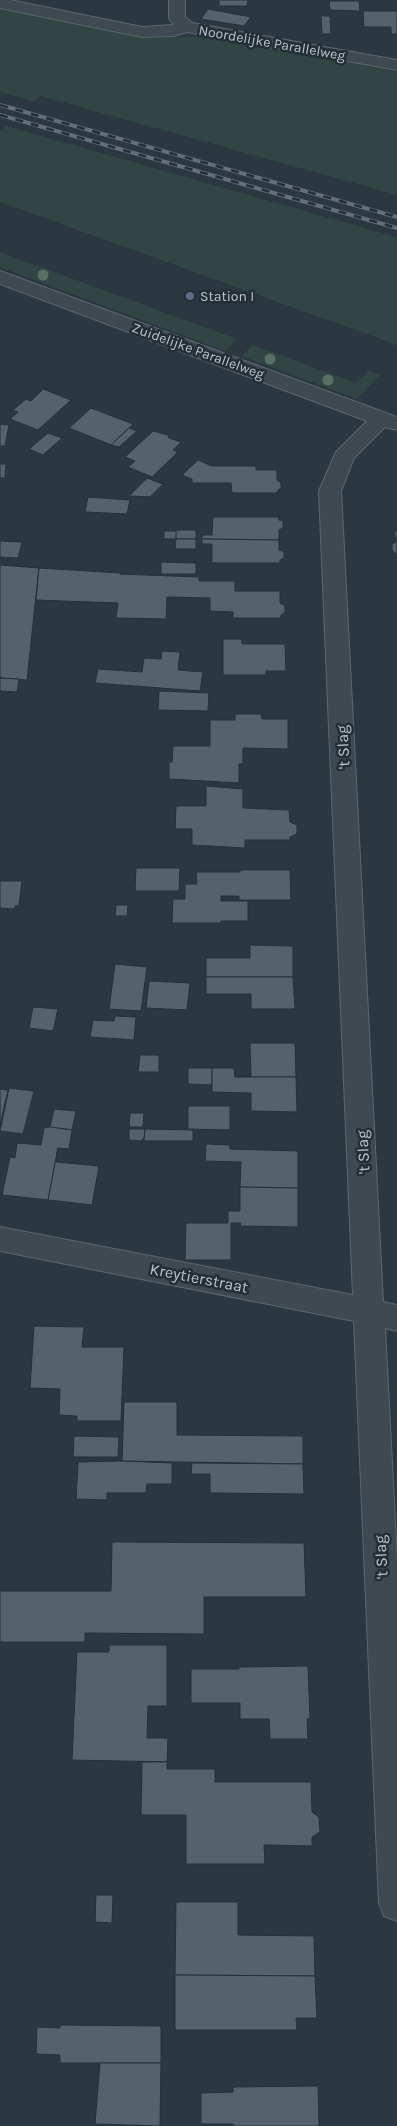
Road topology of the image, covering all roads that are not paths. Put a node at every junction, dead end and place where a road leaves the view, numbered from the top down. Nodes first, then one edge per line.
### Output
1 (178, 0) edge
2 (0, 3) edge
3 (186, 27) junction
4 (397, 65) edge
5 (0, 277) edge
6 (389, 422) edge
7 (0, 1239) edge
8 (384, 1315) edge
9 (397, 1903) edge

1 - 3 street
2 - 3 street, Noordelijke Parallelweg
3 - 4 street, Noordelijke Parallelweg
5 - 6 street, Zuidelijke Parallelweg
6 - 8 street, 't Slag
7 - 8 street, Kreytierstraat
8 - 9 street, 't Slag

